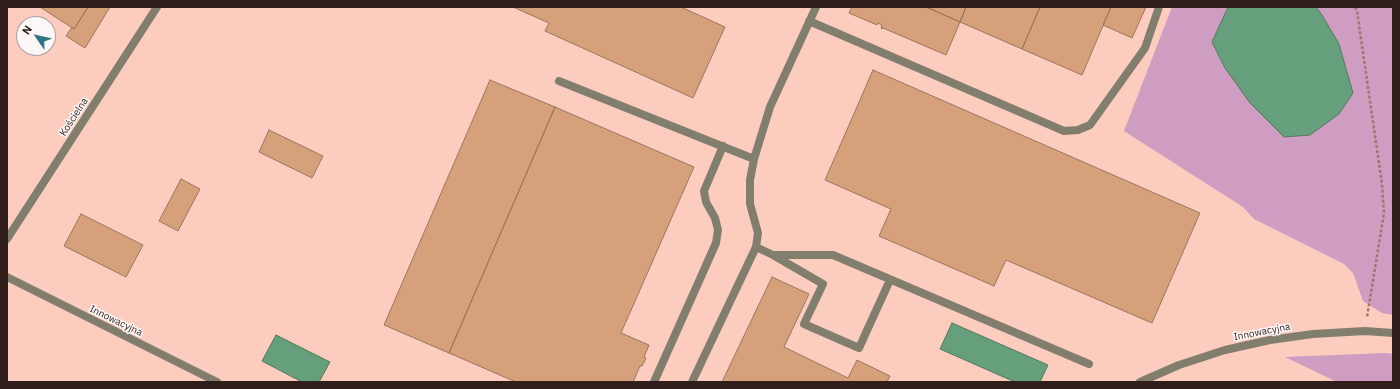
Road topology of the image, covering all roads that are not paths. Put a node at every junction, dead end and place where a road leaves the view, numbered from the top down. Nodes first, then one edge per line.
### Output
1 (157, 7) edge
2 (816, 7) edge
3 (1158, 7) edge
4 (809, 21) junction
5 (559, 81) dead end
6 (723, 146) junction
7 (754, 159) junction
8 (7, 238) edge
9 (756, 247) junction
10 (773, 255) junction
11 (7, 278) edge
12 (890, 280) junction
13 (1393, 333) edge
14 (1089, 364) dead end
15 (217, 382) edge
16 (654, 382) edge
17 (692, 382) edge
18 (1140, 382) edge

1 - 8 street, Kościelna
2 - 4 street
3 - 4 street
4 - 7 street
5 - 6 street
6 - 7 street
6 - 16 street
7 - 9 street
9 - 10 street
9 - 17 street
10 - 12 street
10 - 12 street
11 - 15 street, Innowacyjna
12 - 14 street
13 - 18 street, Innowacyjna

